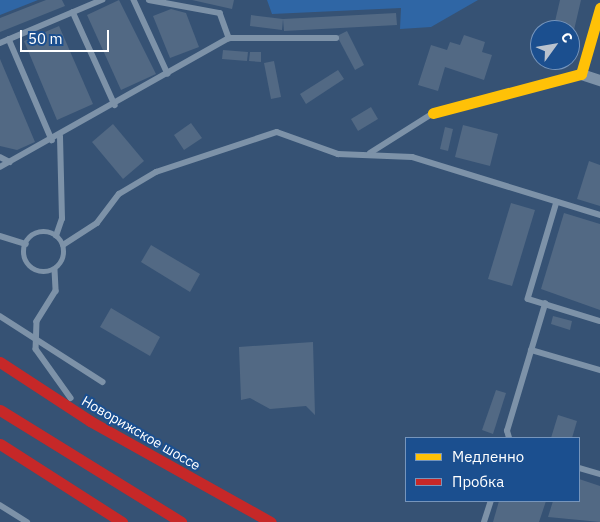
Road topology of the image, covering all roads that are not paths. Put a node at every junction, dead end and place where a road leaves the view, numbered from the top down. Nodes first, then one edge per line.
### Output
1 (102, 0) edge
2 (134, 0) edge
3 (149, 0) edge
4 (600, 8) edge
5 (73, 12) junction
6 (229, 38) junction
7 (336, 38) dead end
8 (9, 39) junction
9 (0, 43) edge
10 (168, 74) junction
11 (581, 74) junction
12 (600, 80) edge
13 (115, 104) junction
14 (433, 113) joint
15 (60, 137) junction
16 (52, 140) junction
17 (370, 153) junction
18 (0, 157) edge
19 (10, 162) junction
20 (0, 167) edge
21 (557, 202) junction
22 (600, 215) edge
23 (0, 236) edge
24 (56, 236) junction
25 (26, 244) junction
26 (63, 245) junction
27 (55, 270) junction
28 (545, 304) junction
29 (0, 316) edge
30 (600, 321) edge
31 (35, 340) junction
32 (532, 350) junction
33 (0, 362) edge
34 (600, 370) edge
35 (103, 382) dead end
36 (0, 410) edge
37 (90, 421) junction
38 (509, 437) edge
39 (0, 444) edge
40 (580, 468) edge
41 (600, 474) edge
42 (490, 502) edge
43 (0, 505) edge
44 (27, 522) edge
45 (122, 522) edge
46 (180, 522) edge
47 (271, 522) edge
48 (484, 522) edge

1 - 5 lane
2 - 10 lane
3 - 6 lane
4 - 11 main road
5 - 8 lane
5 - 13 lane
6 - 7 lane
6 - 10 lane
8 - 9 lane
8 - 16 lane
10 - 13 lane
11 - 12 street
11 - 14 main road
13 - 15 lane
14 - 17 lane
15 - 16 lane
15 - 24 lane
16 - 19 lane
17 - 21 lane
17 - 26 lane
18 - 19 lane
19 - 20 lane
21 - 22 lane
21 - 28 lane
23 - 25 lane
24 - 25 lane
24 - 26 lane
25 - 27 lane
26 - 27 lane
27 - 31 lane
28 - 30 lane
28 - 32 lane
29 - 31 lane
31 - 35 lane
31 - 37 lane
32 - 34 lane
32 - 38 lane
33 - 37 main road, Новорижское шоссе
36 - 46 main road
37 - 47 main road, Новорижское шоссе
39 - 45 main road
40 - 41 lane
42 - 48 lane
43 - 44 lane

